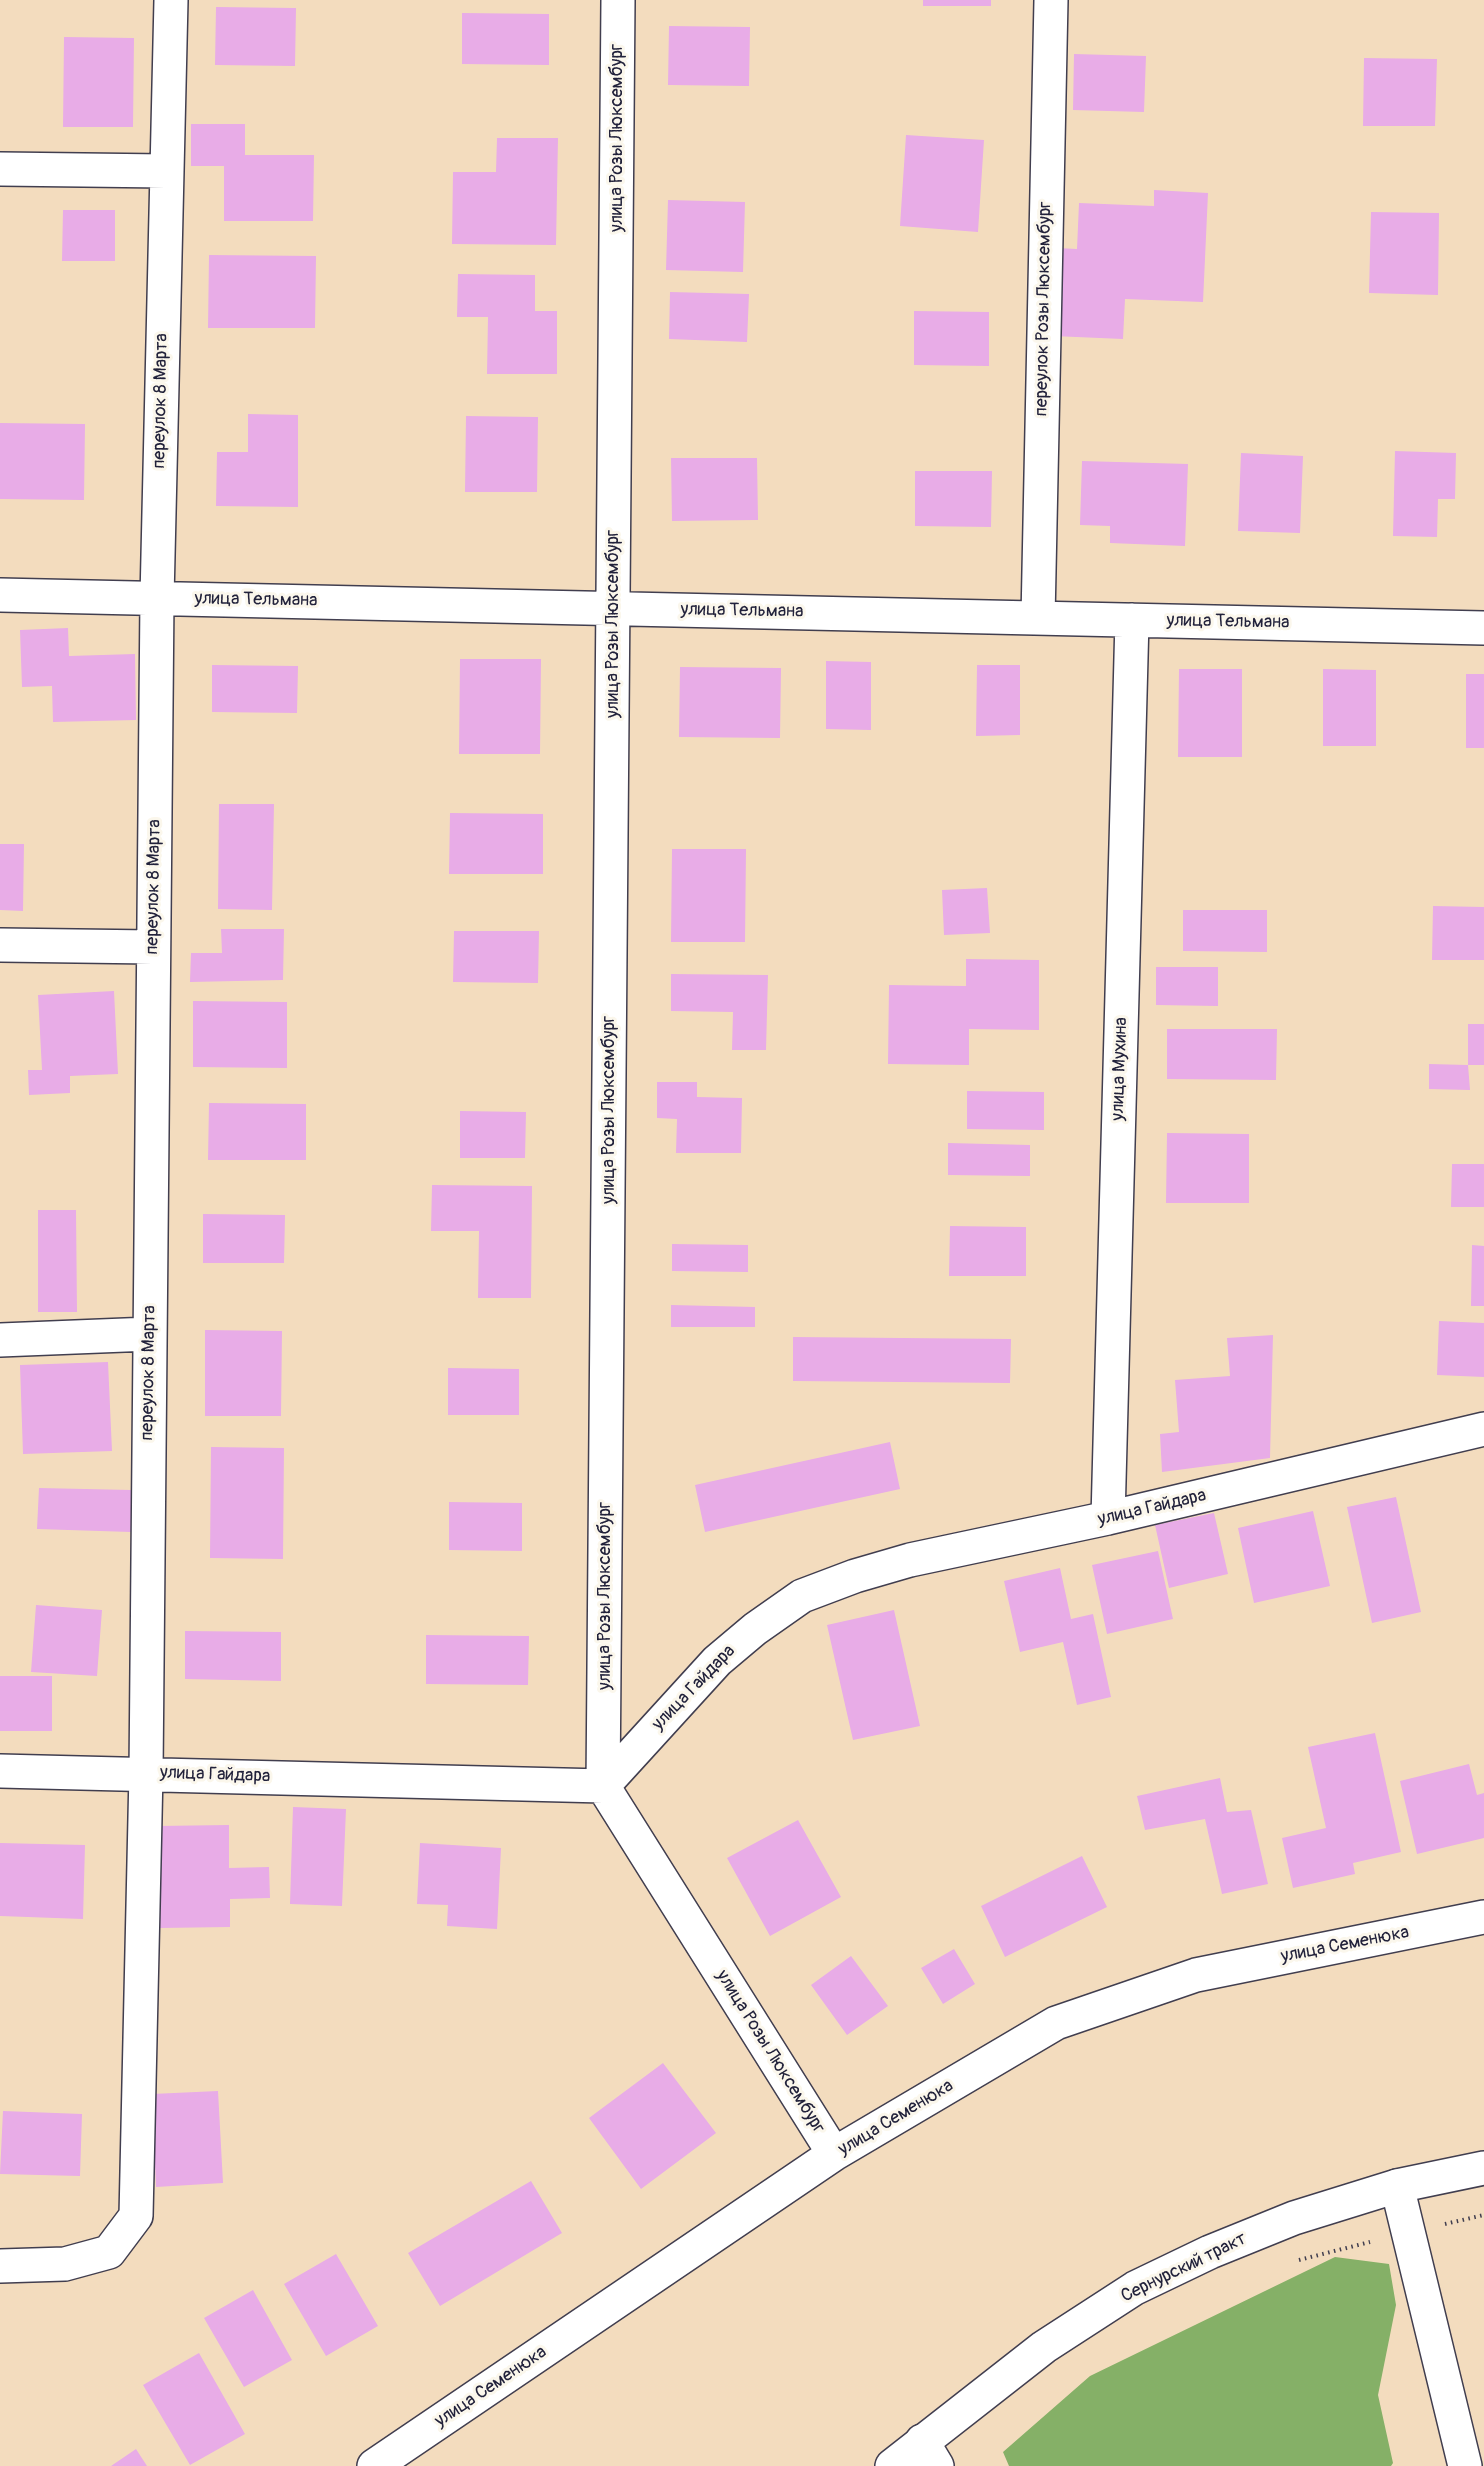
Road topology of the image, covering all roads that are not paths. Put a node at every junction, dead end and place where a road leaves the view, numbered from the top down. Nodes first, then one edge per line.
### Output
1 (171, 0) edge
2 (618, 0) edge
3 (1051, 0) edge
4 (0, 169) edge
5 (166, 171) junction
6 (0, 595) edge
7 (157, 598) junction
8 (613, 608) junction
9 (1038, 618) junction
10 (1132, 620) junction
11 (1484, 628) edge
12 (0, 945) edge
13 (153, 947) junction
14 (150, 1334) junction
15 (0, 1340) edge
16 (1484, 1429) edge
17 (1108, 1518) junction
18 (0, 1771) edge
19 (146, 1773) junction
20 (603, 1786) junction
21 (1484, 1917) edge
22 (834, 2154) junction
23 (1484, 2168) edge
24 (1397, 2186) junction
25 (0, 2266) edge
26 (929, 2454) edge
27 (374, 2466) edge
28 (892, 2466) edge
29 (1465, 2466) edge

1 - 5 street, переулок 8 Марта
2 - 8 street, улица Розы Люксембург
3 - 9 street, переулок Розы Люксембург
4 - 5 street
5 - 7 street, переулок 8 Марта
6 - 7 street, улица Тельмана
7 - 8 street, улица Тельмана
7 - 13 street, переулок 8 Марта
8 - 9 street, улица Тельмана
8 - 20 street, улица Розы Люксембург
9 - 10 street, улица Тельмана
10 - 11 street, улица Тельмана
10 - 17 street, улица Мухина
12 - 13 street
13 - 14 street, переулок 8 Марта
14 - 15 street
14 - 19 street, переулок 8 Марта
16 - 17 street, улица Гайдара
17 - 20 street, улица Гайдара
18 - 19 street, улица Гайдара
19 - 20 street, улица Гайдара
19 - 25 street, переулок 8 Марта
20 - 22 street, улица Розы Люксембург
21 - 22 street, улица Семенюка
22 - 27 street, улица Семенюка
23 - 24 street, Сернурский тракт
24 - 26 street, Сернурский тракт
24 - 29 street
26 - 28 street, Сернурский тракт

